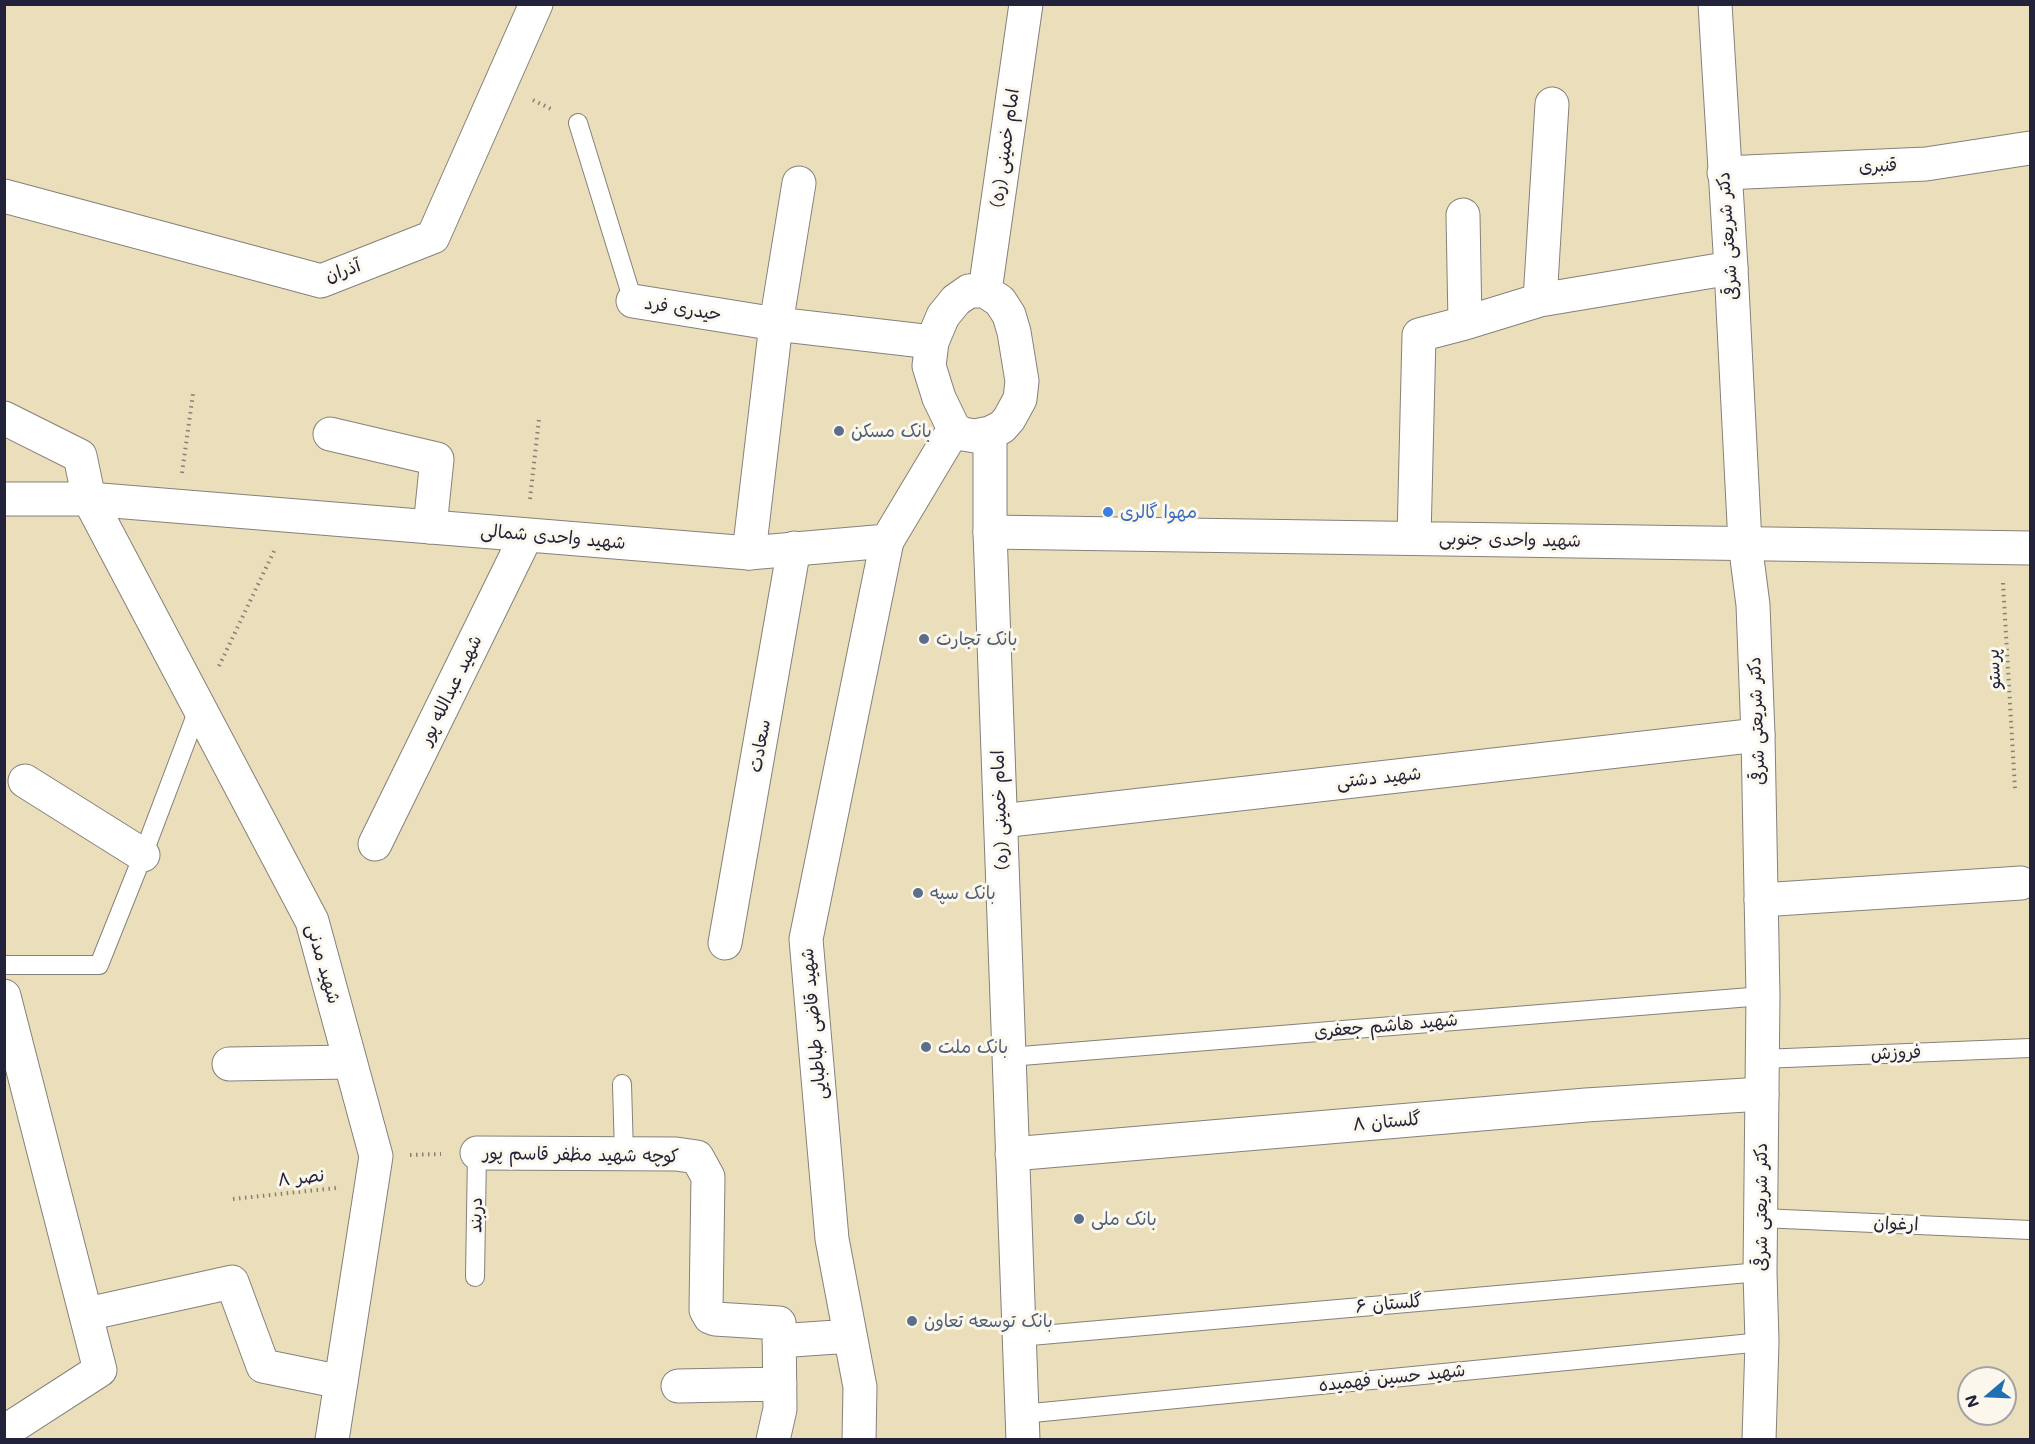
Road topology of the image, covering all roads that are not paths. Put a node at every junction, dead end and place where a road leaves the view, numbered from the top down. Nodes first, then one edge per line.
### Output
1 (536, 4) edge
2 (1026, 4) edge
3 (1714, 4) edge
4 (1552, 104) dead end
5 (578, 123) road end
6 (2031, 148) edge
7 (1724, 173) junction
8 (799, 183) dead end
9 (4, 196) edge
10 (1463, 216) dead end
11 (1731, 268) junction
12 (985, 291) junction
13 (1540, 300) junction
14 (633, 301) joint
15 (1465, 323) junction
16 (776, 324) junction
17 (932, 342) junction
18 (4, 418) edge
19 (954, 429) junction
20 (990, 433) junction
21 (330, 434) dead end
22 (4, 499) edge
23 (89, 499) junction
24 (429, 527) junction
25 (990, 532) junction
26 (526, 536) junction
27 (1414, 538) junction
28 (887, 540) junction
29 (1745, 543) junction
30 (2016, 548) edge
31 (794, 549) junction
32 (749, 553) junction
33 (199, 707) junction
34 (1758, 735) junction
35 (25, 782) dead end
36 (1000, 821) junction
37 (375, 844) dead end
38 (143, 855) junction
39 (2021, 883) dead end
40 (1761, 900) junction
41 (725, 943) dead end
42 (4, 965) edge
43 (4, 996) edge
44 (1763, 996) junction
45 (2031, 1048) edge
46 (1009, 1057) junction
47 (1762, 1059) junction
48 (350, 1062) junction
49 (229, 1064) dead end
50 (622, 1084) dead end
51 (1762, 1094) junction
52 (477, 1153) joint
53 (624, 1154) junction
54 (1012, 1154) junction
55 (1761, 1218) junction
56 (2031, 1230) edge
57 (1760, 1272) junction
58 (475, 1277) dead end
59 (87, 1314) junction
60 (779, 1332) junction
61 (850, 1336) junction
62 (1019, 1337) junction
63 (1762, 1342) junction
64 (341, 1382) junction
65 (780, 1384) junction
66 (678, 1386) dead end
67 (1023, 1427) edge
68 (4, 1432) edge
69 (332, 1440) edge
70 (773, 1440) edge
71 (859, 1440) edge
72 (1759, 1440) edge

1 - 9 street, آذران
2 - 12 street, امام خمینی (ره)
3 - 7 street, دکتر شریعتی شرقی
4 - 13 street
5 - 14 lane, حیدری فرد
6 - 7 street, قنبری
7 - 11 street, دکتر شریعتی شرقی
8 - 16 street
10 - 15 street
11 - 13 street
11 - 29 street, دکتر شریعتی شرقی
12 - 17 street
12 - 20 street
13 - 15 street
14 - 16 street, حیدری فرد
15 - 27 street
16 - 17 street, حیدری فرد
16 - 32 street
17 - 19 street
18 - 23 street, شهيد مدنی
19 - 20 street
19 - 28 street
20 - 25 street, امام خمینی (ره)
21 - 24 street
22 - 23 street, شهید واحدی شمالی
23 - 24 street, شهید واحدی شمالی
23 - 33 street, شهيد مدنی
24 - 26 street, شهید واحدی شمالی
25 - 27 street, شهید واحدی جنوبی
25 - 36 street, امام خمینی (ره)
26 - 32 street, شهید واحدی شمالی
26 - 37 street, شهید عبدالله پور
27 - 29 street, شهید واحدی جنوبی
28 - 31 street, شهید واحدی شمالی
28 - 61 street, شهید قاضی طباطبایی
29 - 30 street, شهید واحدی جنوبی
29 - 34 street, دکتر شریعتی شرقی
31 - 32 street, شهید واحدی شمالی
31 - 41 street, سعادت
33 - 38 lane
33 - 48 street, شهيد مدنی
34 - 36 street, شهید دشتی
34 - 40 street, دکتر شریعتی شرقی
35 - 38 street
36 - 46 street, امام خمینی (ره)
38 - 42 lane
39 - 40 street
40 - 44 street, دکتر شریعتی شرقی
43 - 59 street
44 - 46 lane, شهيد هاشم جعفری
44 - 47 street, دکتر شریعتی شرقی
45 - 47 lane, فروزش
46 - 54 street, امام خمینی (ره)
47 - 51 street, دکتر شریعتی شرقی
48 - 49 street
48 - 64 street, شهيد مدنی
50 - 53 lane
51 - 54 street, گلستان ۸
51 - 55 street, دکتر شریعتی شرقی
52 - 53 street, کوچه شهید مظفر قاسم پور
52 - 58 lane, دربند
53 - 60 street, کوچه شهید مظفر قاسم پور
54 - 62 street, امام خمینی (ره)
55 - 56 lane, ارغوان
55 - 57 street, دکتر شریعتی شرقی
57 - 62 lane, گلستان ۶
57 - 63 street, دکتر شریعتی شرقی
59 - 64 street
59 - 68 street
60 - 61 street
60 - 65 street
61 - 71 street, شهید قاضی طباطبایی
62 - 67 street, امام خمینی (ره)
63 - 67 lane, شهيد حسین فهمیده
63 - 72 street, دکتر شریعتی شرقی
64 - 69 street, شهيد مدنی
65 - 66 street
65 - 70 street

